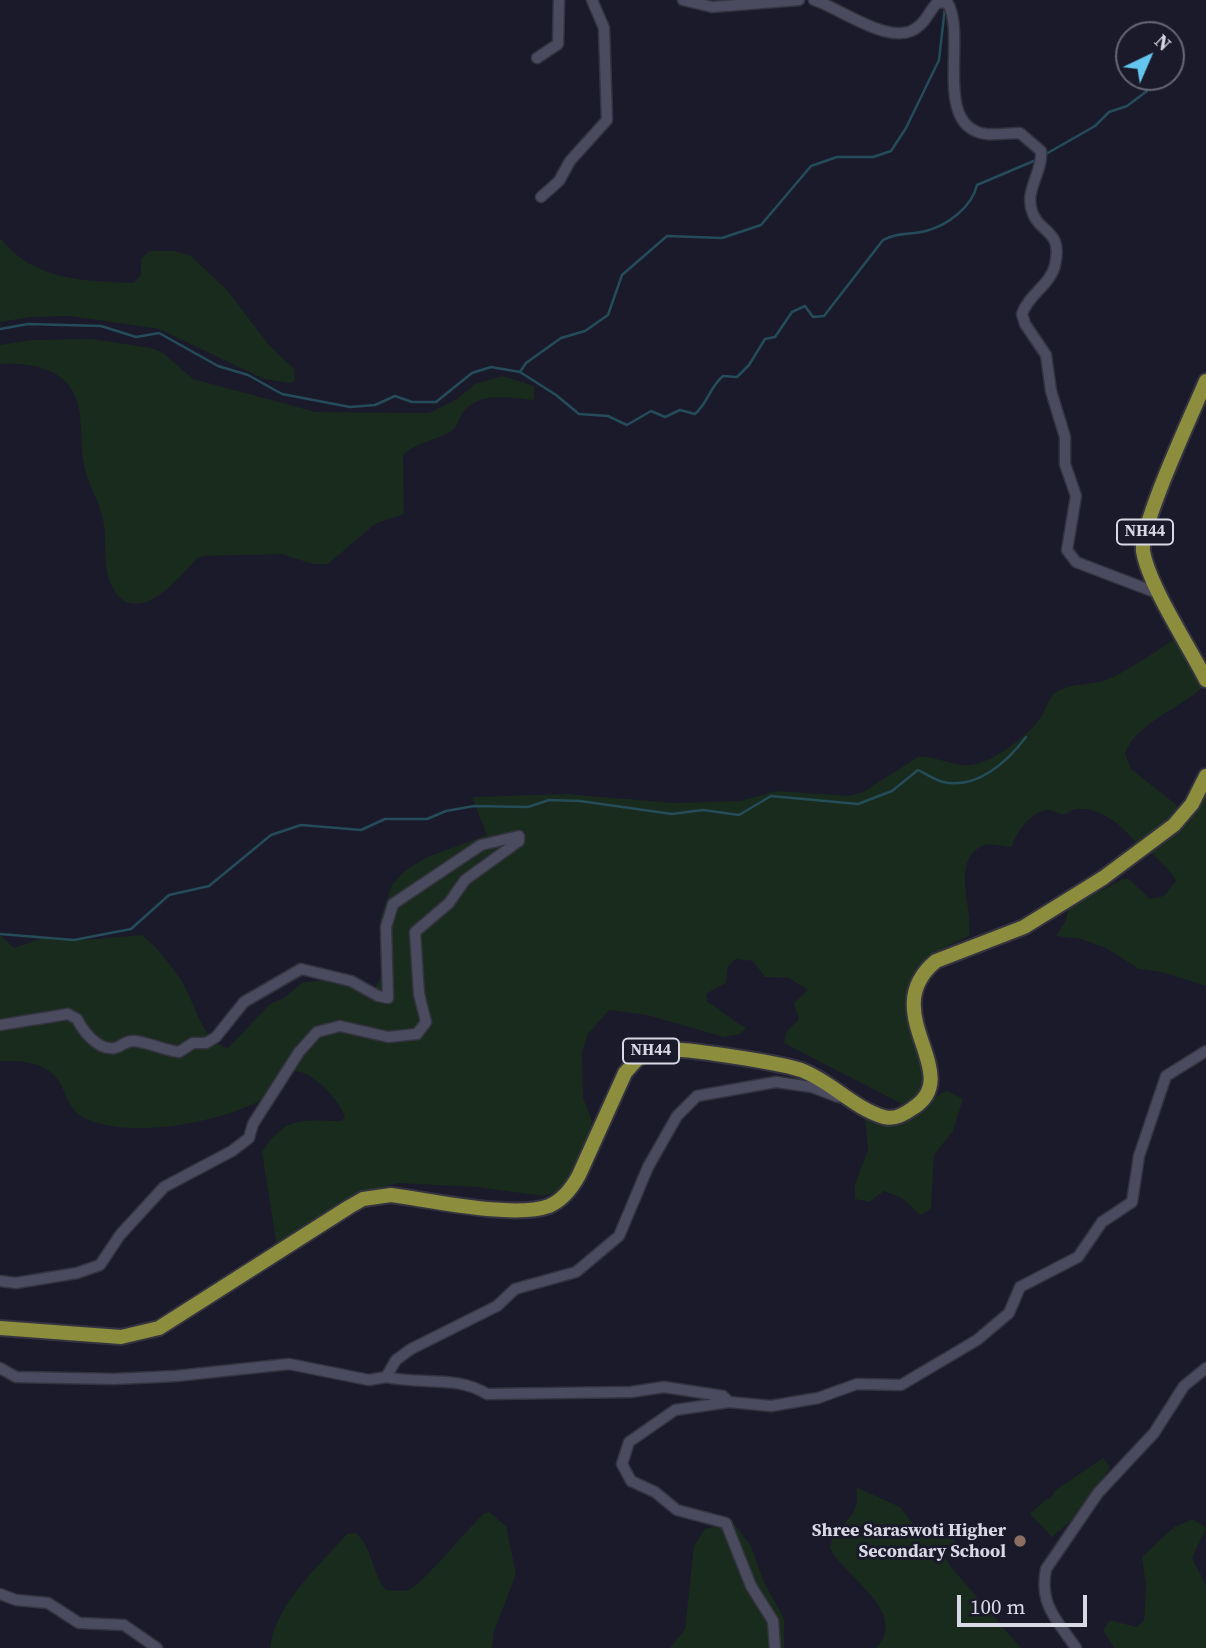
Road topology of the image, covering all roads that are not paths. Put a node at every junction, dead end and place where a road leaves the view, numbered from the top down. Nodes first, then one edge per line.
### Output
1 (559, 0) edge
2 (593, 0) edge
3 (683, 0) edge
4 (799, 0) edge
5 (814, 0) edge
6 (537, 58) dead end
7 (541, 197) dead end
8 (1206, 381) edge
9 (1159, 590) junction
10 (1206, 680) edge
11 (1206, 776) edge
12 (0, 1025) edge
13 (1206, 1051) edge
14 (855, 1103) junction
15 (0, 1282) edge
16 (0, 1328) edge
17 (0, 1368) edge
18 (1206, 1368) edge
19 (386, 1377) junction
20 (729, 1402) junction
21 (0, 1594) edge
22 (157, 1648) edge
23 (775, 1648) edge
24 (1076, 1648) edge

1 - 6 street
2 - 7 street
3 - 4 street
5 - 9 street
8 - 9 main road, NH44
9 - 10 main road, NH44
11 - 14 main road, NH44
12 - 15 street
13 - 20 street
14 - 16 main road, NH44
14 - 19 street
17 - 19 street
18 - 24 street
19 - 20 street
20 - 23 street
21 - 22 street

